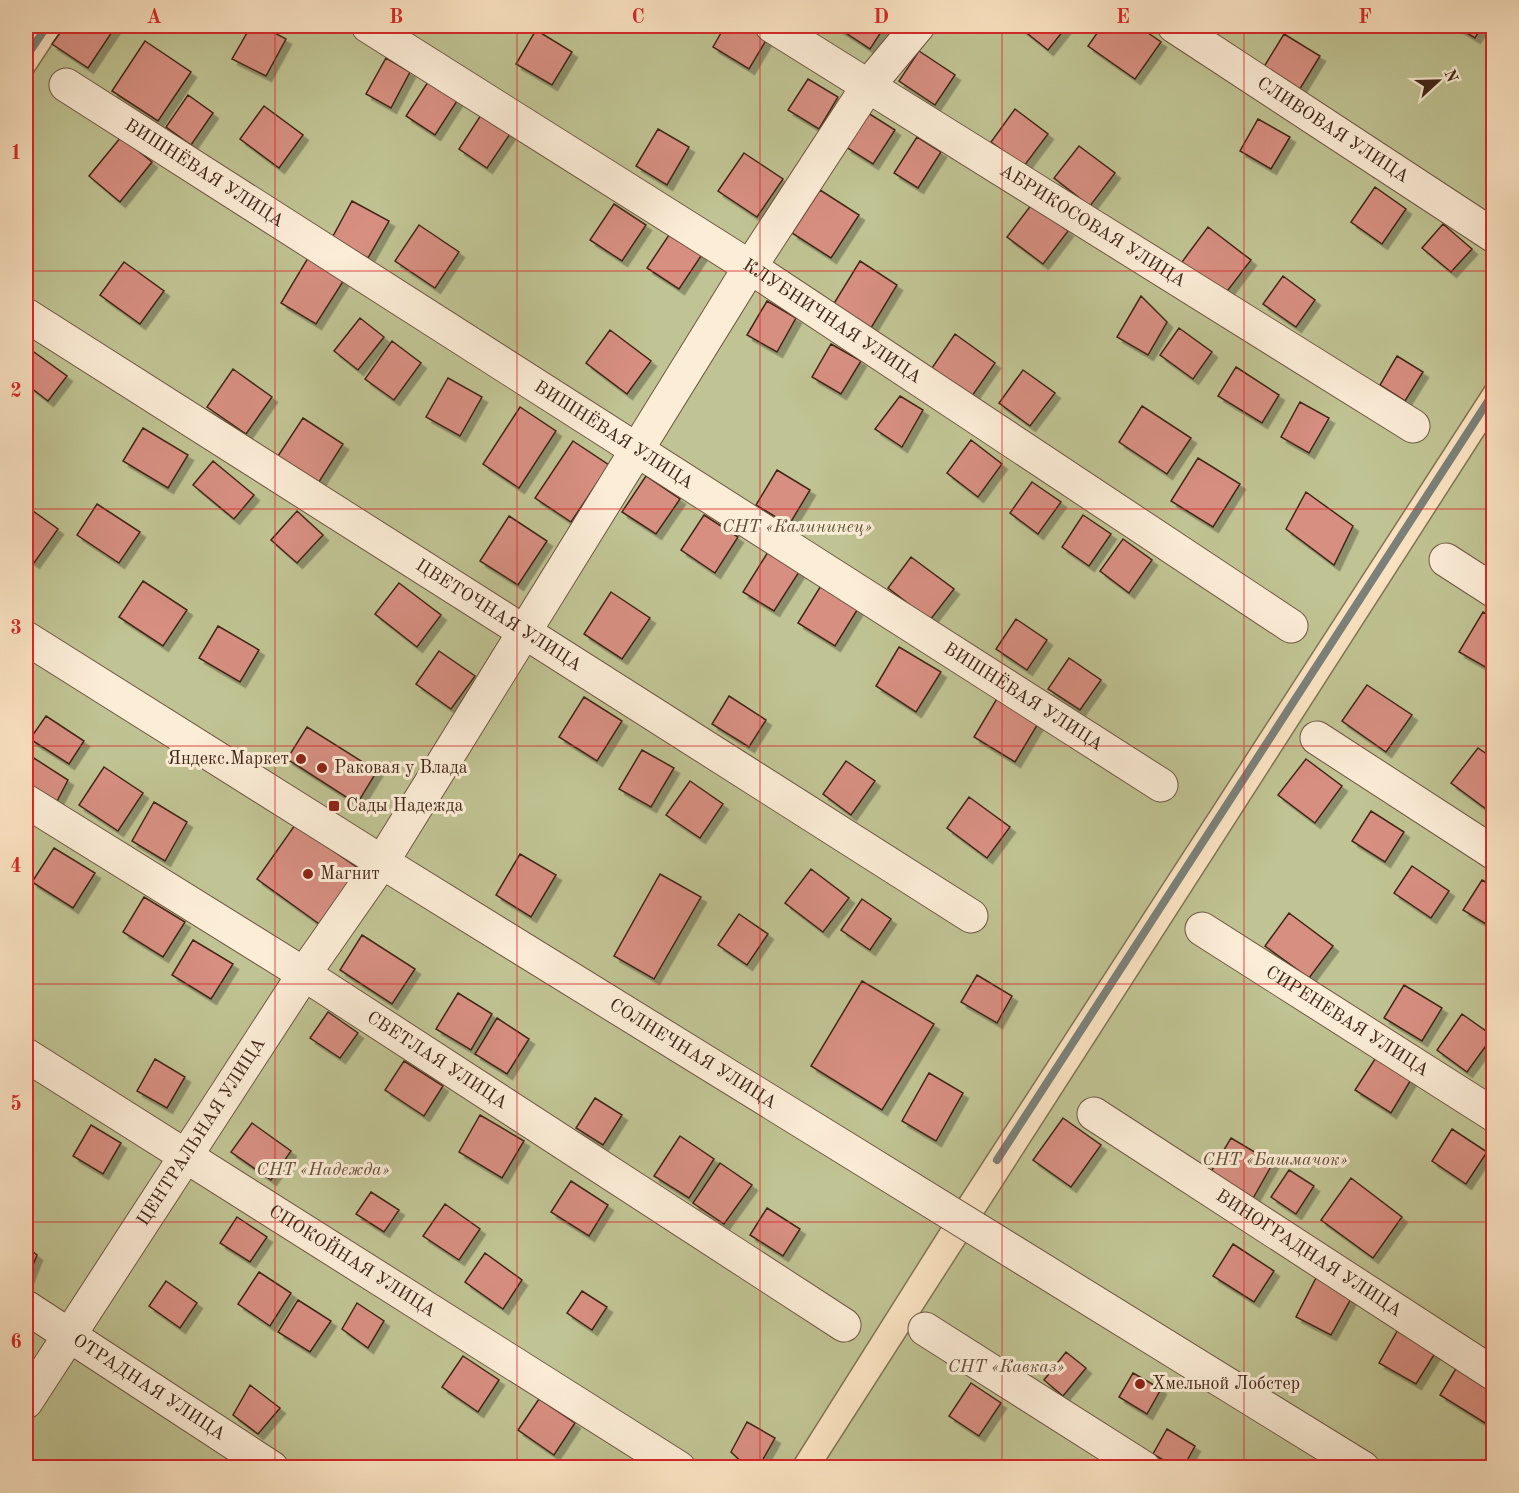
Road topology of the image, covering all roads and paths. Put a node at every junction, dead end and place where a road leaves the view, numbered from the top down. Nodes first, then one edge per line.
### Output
1 (368, 26) edge
2 (772, 26) edge
3 (918, 26) edge
4 (1174, 26) edge
5 (66, 85) dead end
6 (868, 86) junction
7 (1494, 236) edge
8 (750, 267) junction
9 (26, 315) edge
10 (1413, 426) dead end
11 (638, 450) junction
12 (1446, 560) dead end
13 (1494, 591) edge
14 (1291, 626) dead end
15 (523, 631) junction
16 (26, 638) edge
17 (1317, 738) dead end
18 (1161, 785) dead end
19 (26, 801) edge
20 (1494, 853) edge
21 (381, 862) junction
22 (971, 916) dead end
23 (1202, 929) dead end
24 (304, 974) junction
25 (26, 1055) edge
26 (1094, 1114) dead end
27 (1494, 1115) edge
28 (186, 1156) junction
29 (26, 1308) edge
30 (844, 1325) dead end
31 (925, 1329) dead end
32 (70, 1336) junction
33 (1494, 1374) edge
34 (26, 1402) edge
35 (272, 1467) edge
36 (679, 1467) edge
37 (1144, 1467) edge
38 (1363, 1467) edge

1 - 8 street, КЛУБНИЧНАЯ УЛИЦА
2 - 6 street, АБРИКОСОВАЯ УЛИЦА
3 - 6 street, ЦЕНТРАЛЬНАЯ УЛИЦА
4 - 7 street, СЛИВОВАЯ УЛИЦА
5 - 11 street, ВИШНЁВАЯ УЛИЦА
6 - 8 street, ЦЕНТРАЛЬНАЯ УЛИЦА
6 - 10 street, АБРИКОСОВАЯ УЛИЦА
8 - 11 street, ЦЕНТРАЛЬНАЯ УЛИЦА
8 - 14 street, КЛУБНИЧНАЯ УЛИЦА
9 - 15 street, ЦВЕТОЧНАЯ УЛИЦА
11 - 15 street, ЦЕНТРАЛЬНАЯ УЛИЦА
11 - 18 street, ВИШНЁВАЯ УЛИЦА
12 - 13 street
15 - 21 street, ЦЕНТРАЛЬНАЯ УЛИЦА
15 - 22 street, ЦВЕТОЧНАЯ УЛИЦА
16 - 21 street, СОЛНЕЧНАЯ УЛИЦА
17 - 20 street
19 - 24 street, СВЕТЛАЯ УЛИЦА
21 - 24 street, ЦЕНТРАЛЬНАЯ УЛИЦА
21 - 38 street, СОЛНЕЧНАЯ УЛИЦА
23 - 27 street, СИРЕНЕВАЯ УЛИЦА
24 - 28 street, ЦЕНТРАЛЬНАЯ УЛИЦА
24 - 30 street, СВЕТЛАЯ УЛИЦА
25 - 28 street, СПОКОЙНАЯ УЛИЦА
26 - 33 street, ВИНОГРАДНАЯ УЛИЦА
28 - 32 street, ЦЕНТРАЛЬНАЯ УЛИЦА
28 - 36 street, СПОКОЙНАЯ УЛИЦА
29 - 32 street, ОТРАДНАЯ УЛИЦА
31 - 37 street
32 - 34 street, ЦЕНТРАЛЬНАЯ УЛИЦА
32 - 35 street, ОТРАДНАЯ УЛИЦА

